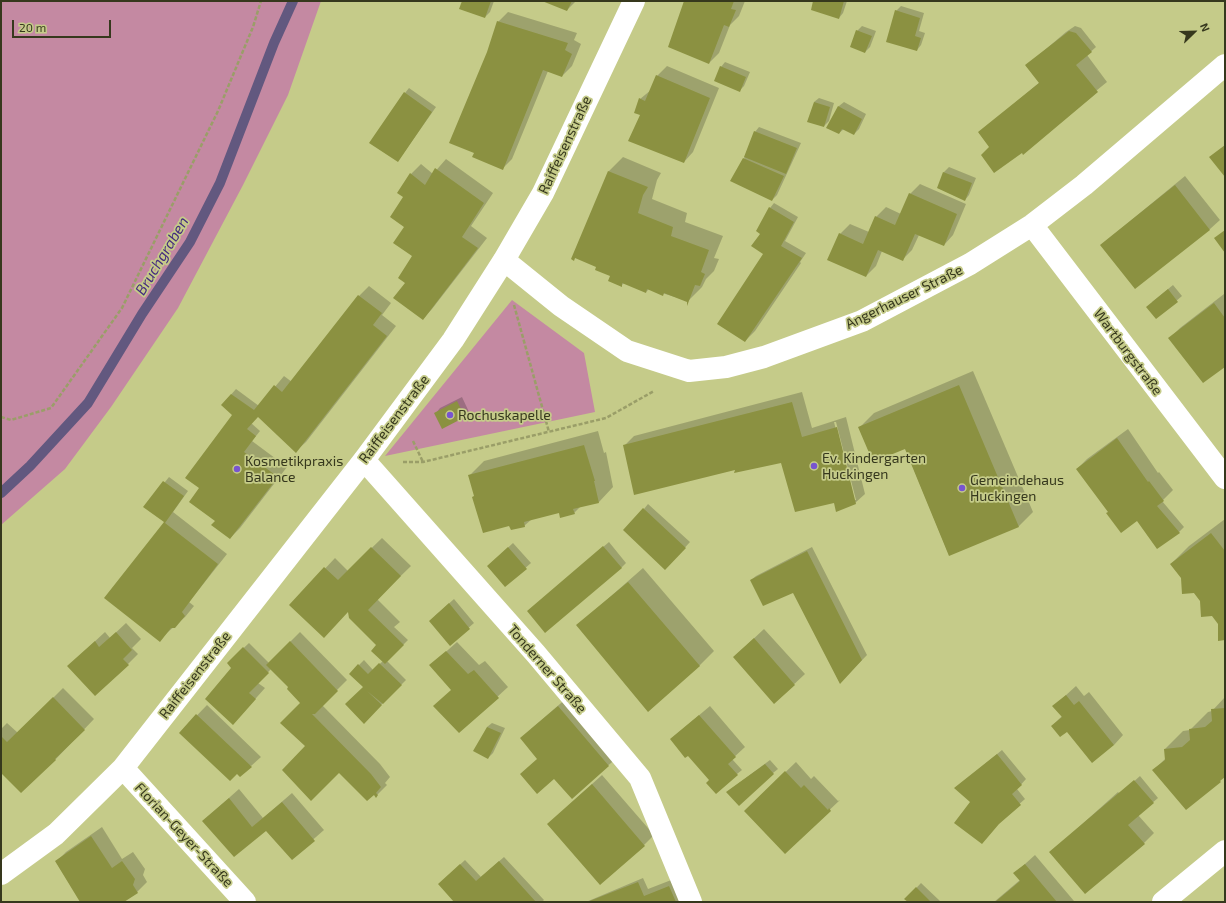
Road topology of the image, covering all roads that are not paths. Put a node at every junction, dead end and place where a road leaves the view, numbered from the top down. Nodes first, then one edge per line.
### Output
1 (634, 1) edge
2 (1225, 65) edge
3 (1032, 225) junction
4 (504, 260) junction
5 (364, 460) junction
6 (1225, 478) edge
7 (123, 768) junction
8 (1225, 852) edge
9 (1, 874) edge
10 (245, 902) edge
11 (691, 902) edge
12 (1163, 902) edge

1 - 4 street, Raiffeisenstraße
2 - 3 street, Angerhauser Straße
3 - 4 street, Angerhauser Straße
3 - 6 street, Wartburgstraße
4 - 5 street, Raiffeisenstraße
5 - 7 street, Raiffeisenstraße
5 - 11 street, Tonderner Straße
7 - 9 street, Raiffeisenstraße
7 - 10 street, Florian-Geyer-Straße
8 - 12 street

